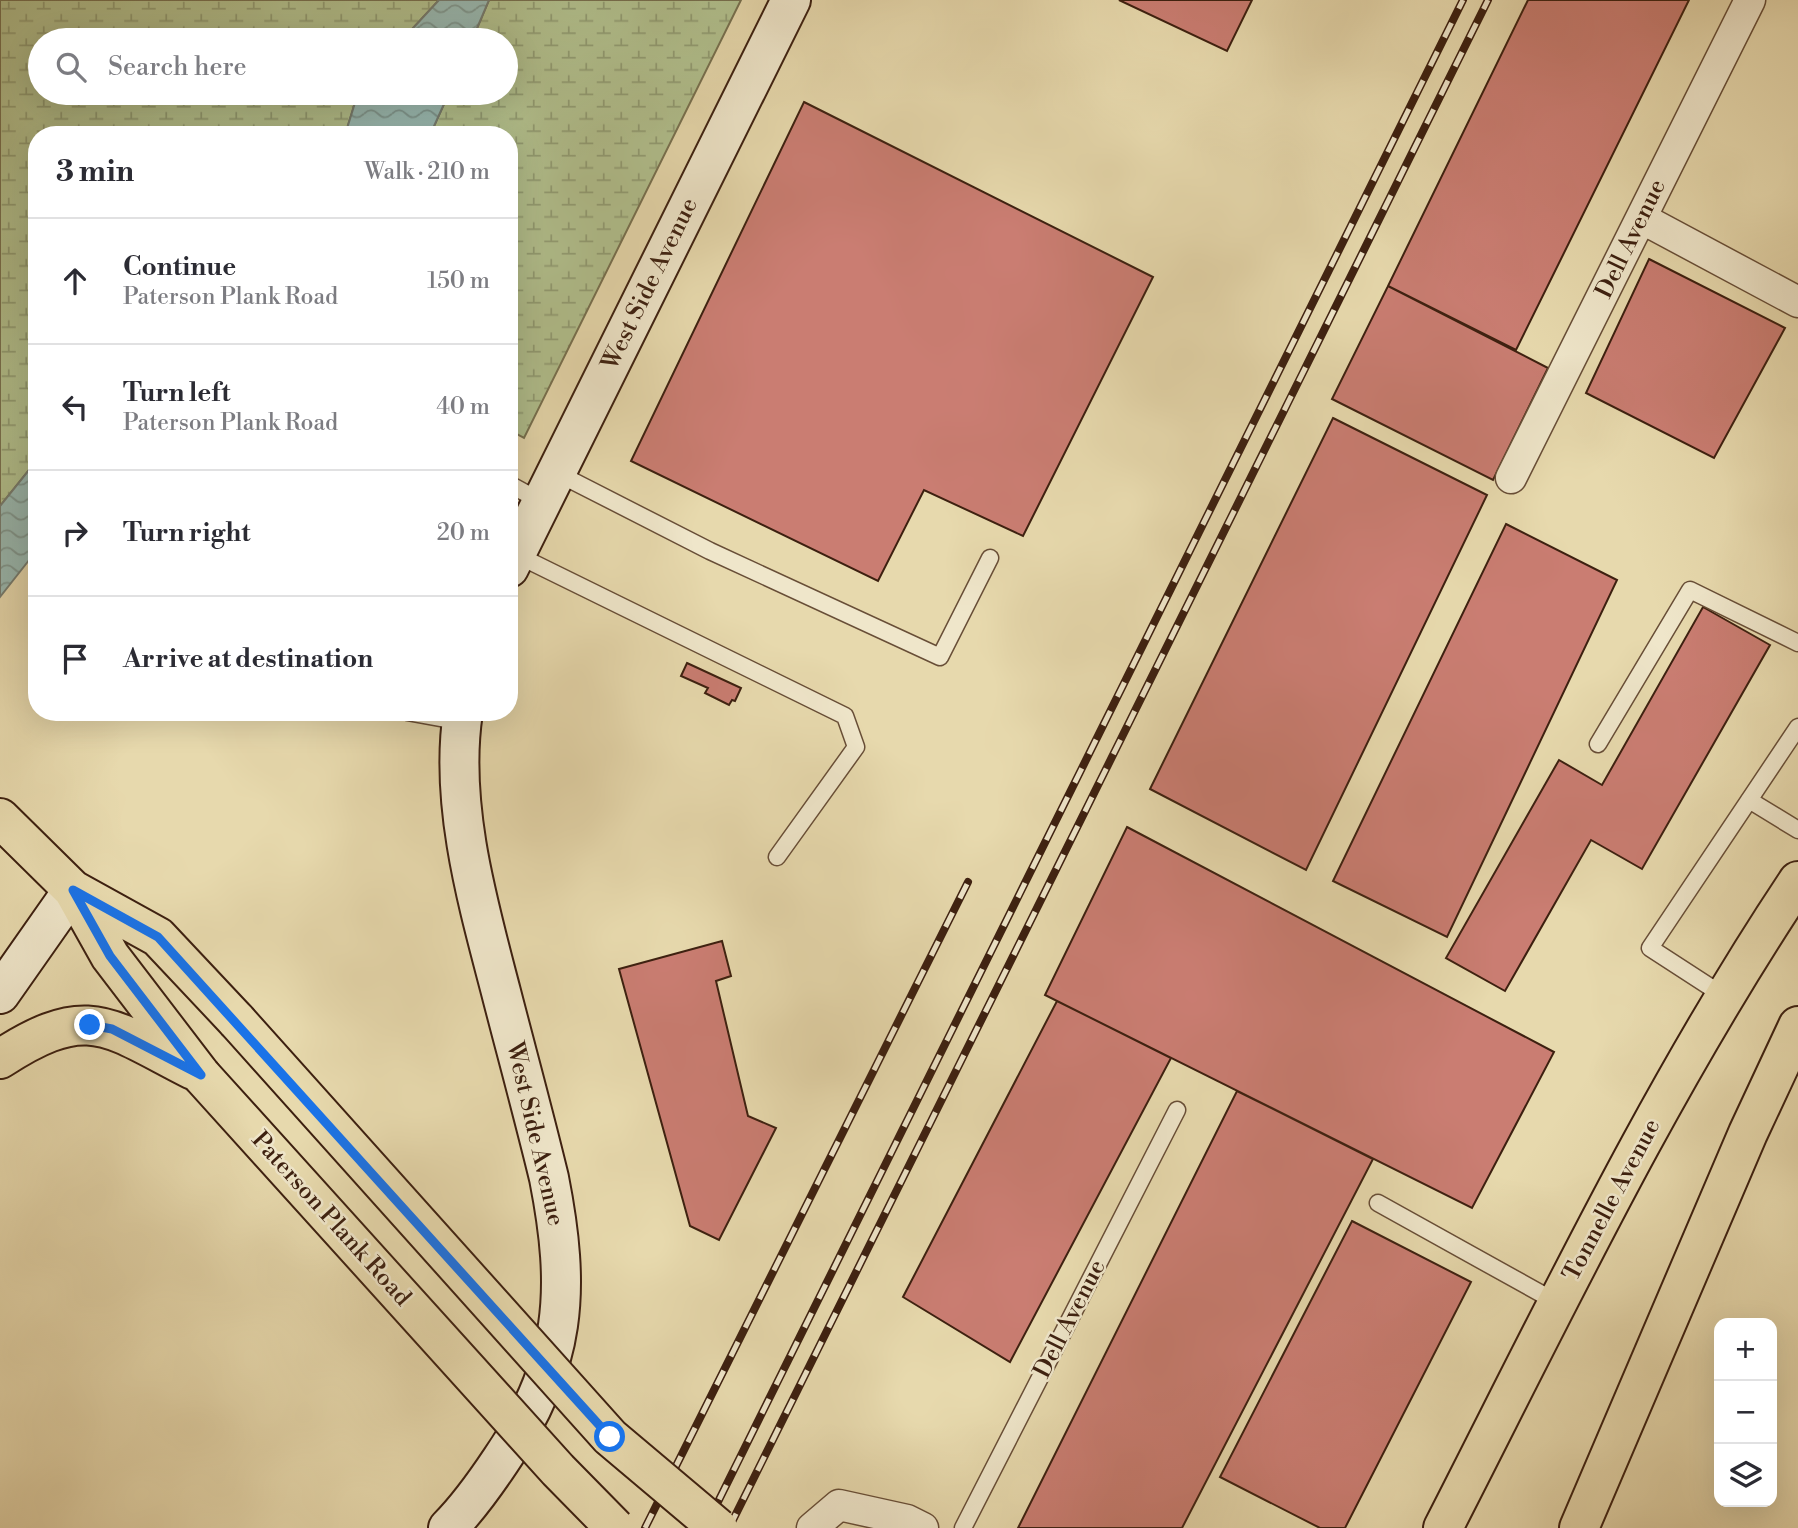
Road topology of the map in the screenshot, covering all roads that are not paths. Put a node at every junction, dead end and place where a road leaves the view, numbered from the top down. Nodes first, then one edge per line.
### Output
1 (791, 0) edge
2 (1750, 0) edge
3 (1641, 218) junction
4 (1798, 302) edge
5 (1511, 478) dead end
6 (518, 485) edge
7 (549, 487) junction
8 (518, 549) edge
9 (990, 558) dead end
10 (518, 564) edge
11 (1798, 643) edge
12 (463, 721) edge
13 (1798, 727) edge
14 (1598, 744) dead end
15 (1749, 800) junction
16 (0, 818) edge
17 (1798, 830) edge
18 (777, 857) dead end
19 (1798, 881) edge
20 (73, 890) junction
21 (0, 994) edge
22 (1724, 996) junction
23 (1798, 1026) edge
24 (0, 1059) edge
25 (201, 1075) junction
26 (1177, 1110) dead end
27 (1378, 1203) dead end
28 (1558, 1303) junction
29 (448, 1528) edge
30 (615, 1528) edge
31 (718, 1528) edge
32 (812, 1528) edge
33 (923, 1528) edge
34 (964, 1528) edge
35 (1443, 1528) edge
36 (1579, 1528) edge

1 - 7 street, West Side Avenue
2 - 3 street, Dell Avenue
3 - 4 street
3 - 5 street, Dell Avenue
6 - 7 lane
7 - 8 street, West Side Avenue
7 - 9 lane
10 - 18 lane
11 - 14 lane
12 - 29 street, West Side Avenue
13 - 15 lane
15 - 17 lane
15 - 22 lane
16 - 20 main road, Paterson Plank Road
19 - 22 main road, Tonnelle Avenue
20 - 21 street
20 - 25 main road, Paterson Plank Road
20 - 31 main road, Paterson Plank Road, bridge
22 - 28 main road, Tonnelle Avenue
23 - 36 main road
24 - 25 main road
25 - 30 main road, Paterson Plank Road, bridge
26 - 34 lane, Dell Avenue
27 - 28 lane
28 - 35 main road, Tonnelle Avenue
32 - 33 street

